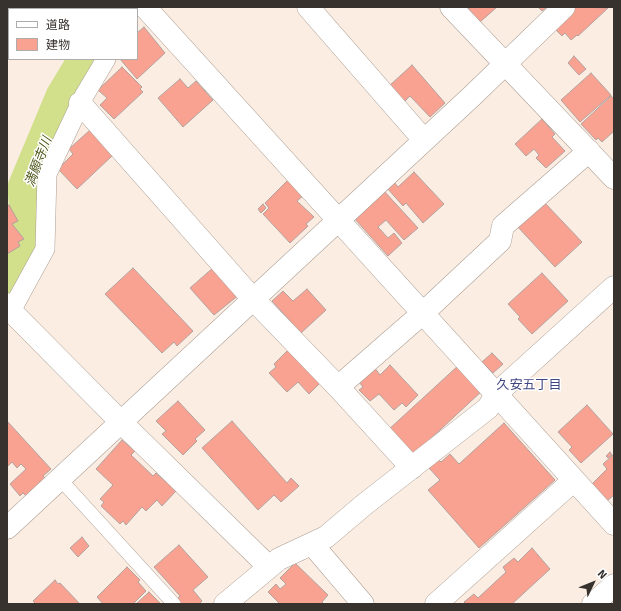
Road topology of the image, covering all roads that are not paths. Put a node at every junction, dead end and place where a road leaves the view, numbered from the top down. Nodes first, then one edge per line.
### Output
1 (145, 7) edge
2 (308, 7) edge
3 (452, 7) edge
4 (564, 7) edge
5 (105, 60) edge
6 (506, 64) junction
7 (80, 103) junction
8 (424, 140) junction
9 (589, 151) junction
10 (614, 178) edge
11 (338, 219) junction
12 (614, 287) edge
13 (253, 299) junction
14 (9, 307) edge
15 (423, 313) junction
16 (338, 387) junction
17 (496, 394) junction
18 (122, 422) junction
19 (412, 468) junction
20 (60, 480) junction
21 (574, 480) junction
22 (11, 517) edge
23 (614, 524) edge
24 (312, 544) junction
25 (269, 567) junction
26 (614, 585) edge
27 (236, 600) edge
28 (174, 604) edge
29 (363, 604) edge
30 (436, 604) edge
31 (593, 604) edge

1 - 11 street
2 - 8 street
3 - 6 street
4 - 6 street
5 - 7 street
6 - 8 street
6 - 9 street
7 - 13 street
7 - 14 street
8 - 11 street
9 - 10 street
9 - 15 street
11 - 13 street
11 - 15 street
12 - 17 street
13 - 16 street
13 - 18 street
14 - 18 street
15 - 16 street
15 - 17 street
16 - 19 street
17 - 19 street
17 - 21 street
18 - 20 street
18 - 25 street
19 - 24 street
20 - 22 street
20 - 28 lane
21 - 23 street
21 - 30 street
24 - 25 street
24 - 29 street
25 - 27 street
26 - 31 street

